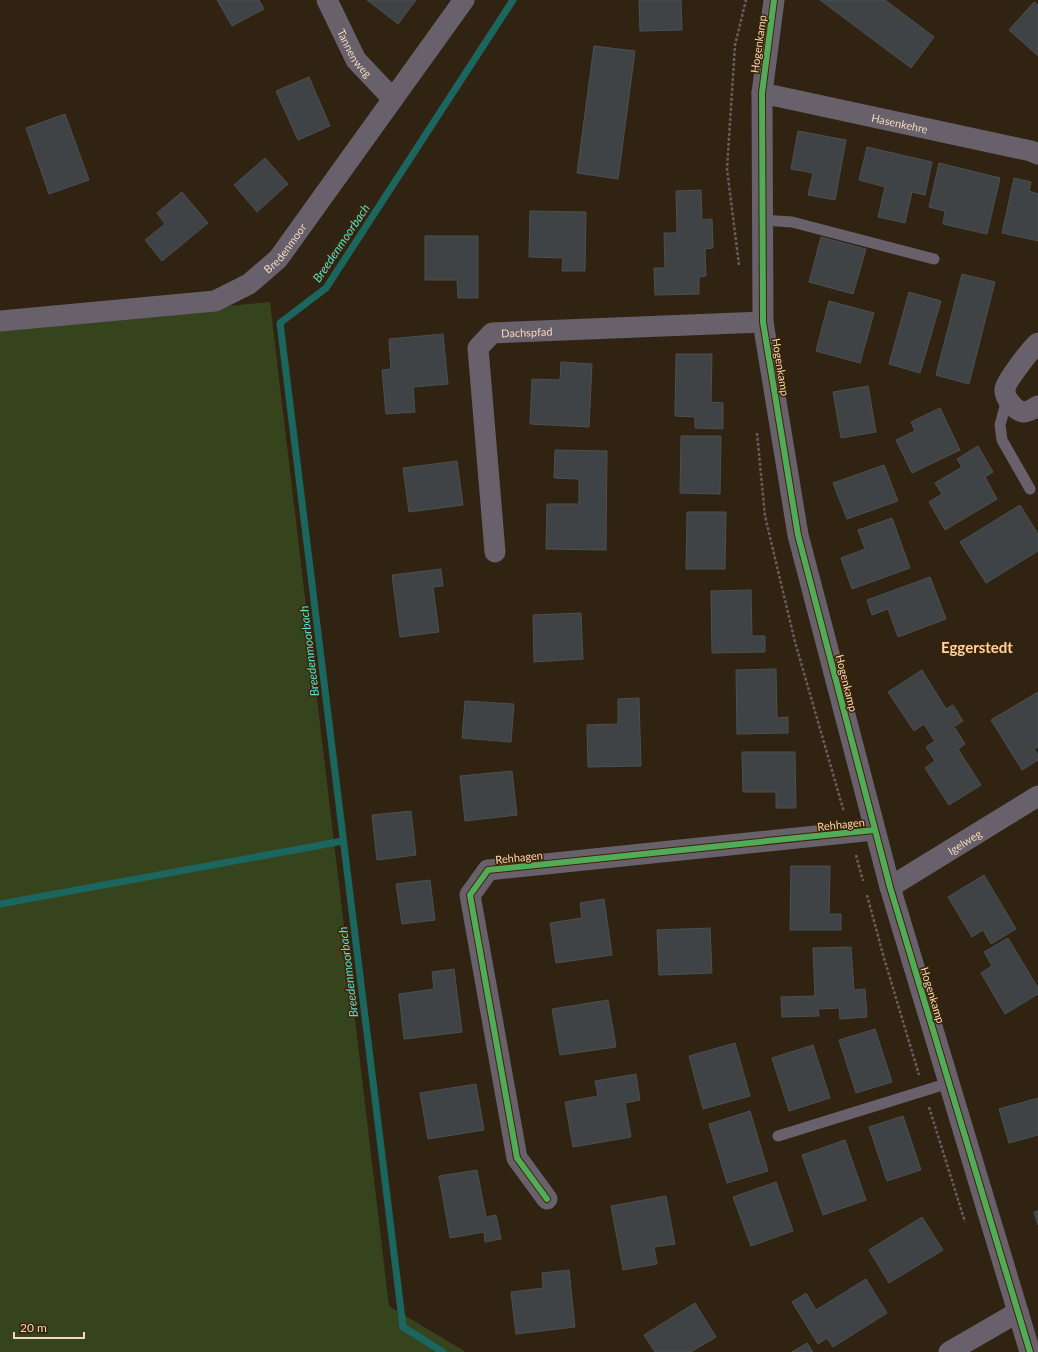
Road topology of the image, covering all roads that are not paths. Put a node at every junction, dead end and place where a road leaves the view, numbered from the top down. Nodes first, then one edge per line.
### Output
1 (327, 0) edge
2 (464, 0) edge
3 (774, 0) edge
4 (762, 93) junction
5 (393, 99) junction
6 (1038, 154) edge
7 (762, 220) junction
8 (934, 260) dead end
9 (0, 321) edge
10 (763, 322) junction
11 (1038, 343) edge
12 (1007, 399) junction
13 (1038, 406) edge
14 (1030, 489) dead end
15 (495, 552) dead end
16 (1038, 796) edge
17 (874, 830) junction
18 (890, 887) junction
19 (949, 1083) junction
20 (778, 1136) dead end
21 (547, 1199) dead end
22 (1018, 1312) junction
23 (949, 1352) edge
24 (1030, 1352) edge

1 - 5 street, Tannenweg
2 - 5 street, Bredenmoor
3 - 4 street, Hogenkamp
4 - 6 street, Hasenkehre
4 - 7 street, Hogenkamp
5 - 9 street, Bredenmoor
7 - 8 lane
7 - 10 street, Hogenkamp
10 - 15 street, Dachspfad
10 - 17 street, Hogenkamp
11 - 12 street
12 - 13 street
12 - 14 lane
16 - 18 street, Igelweg
17 - 18 street, Hogenkamp
17 - 21 street, Rehhagen
18 - 19 street, Hogenkamp
19 - 20 lane
19 - 22 street, Hogenkamp
22 - 23 street
22 - 24 street, Hogenkamp

